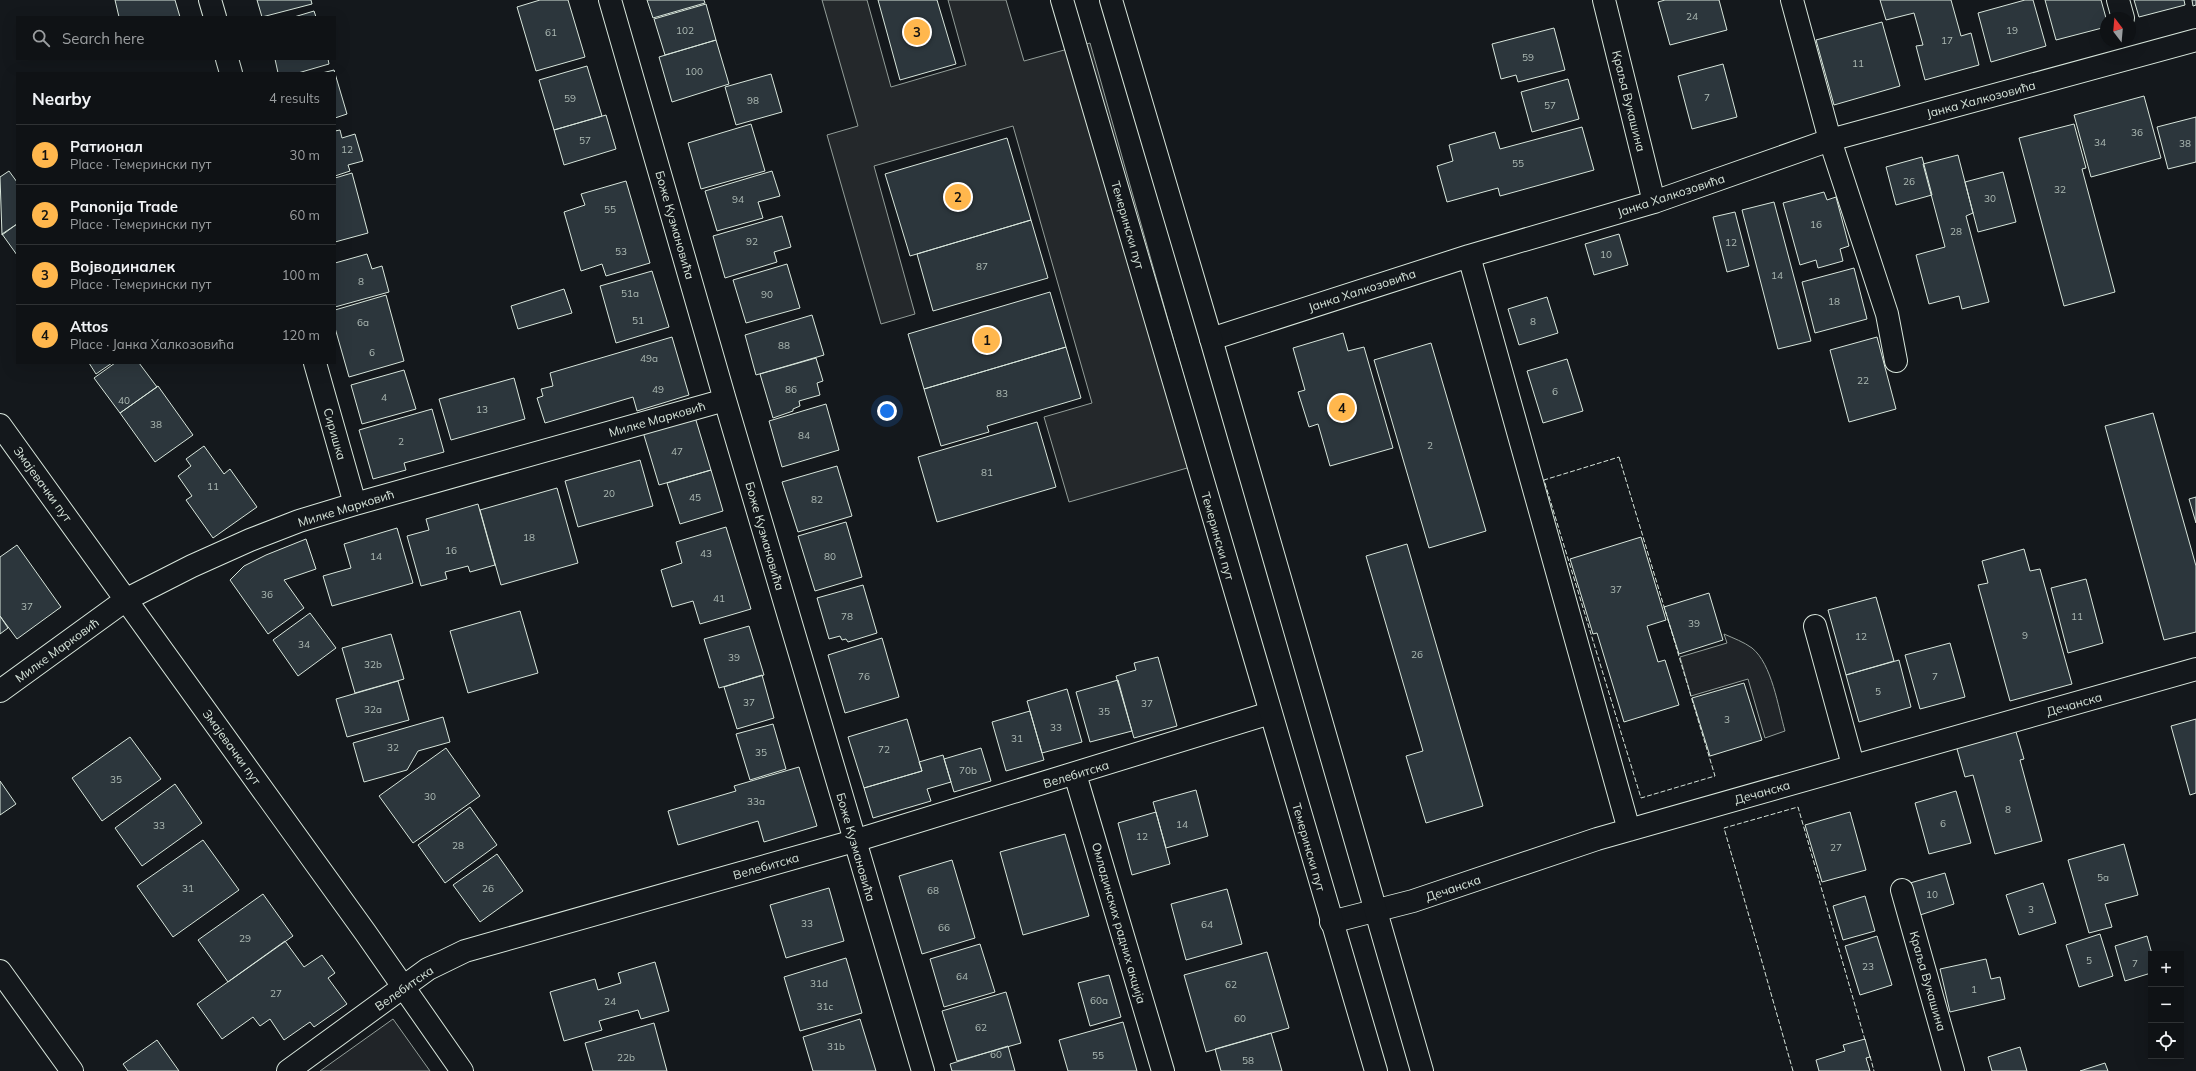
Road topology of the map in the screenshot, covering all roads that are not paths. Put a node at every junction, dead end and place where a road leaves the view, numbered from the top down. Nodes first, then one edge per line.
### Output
1 (210, 0) edge
2 (610, 0) edge
3 (1062, 0) edge
4 (1111, 0) edge
5 (1604, 0) edge
6 (1792, 0) edge
7 (2118, 0) edge
8 (2121, 12) edge
9 (215, 16) edge
10 (2196, 40) edge
11 (2131, 49) edge
12 (227, 60) edge
13 (231, 72) edge
14 (1830, 140) junction
15 (1654, 202) junction
16 (1469, 256) junction
17 (1211, 339) junction
18 (1896, 361) dead end
19 (315, 364) edge
20 (725, 400) junction
21 (0, 425) edge
22 (356, 504) junction
23 (127, 600) junction
24 (1815, 626) dead end
25 (2196, 669) edge
26 (0, 691) edge
27 (1270, 713) junction
28 (1853, 765) junction
29 (1075, 774) junction
30 (1629, 830) junction
31 (854, 841) junction
32 (1902, 890) dead end
33 (1376, 911) junction
34 (1331, 922) junction
35 (0, 971) edge
36 (404, 987) junction
37 (72, 1071) edge
38 (288, 1071) edge
39 (462, 1071) edge
40 (923, 1071) edge
41 (1163, 1071) edge
42 (1376, 1071) edge
43 (1422, 1071) edge
44 (1953, 1071) edge

1 - 9 street
2 - 20 street, Боже Кузмановића
3 - 27 street, Темерински пут
4 - 17 street
5 - 15 street, Краља Вукашина
6 - 14 street
7 - 8 street
10 - 11 street, Јанка Халкозовића
11 - 14 street, Јанка Халкозовића
12 - 13 street
14 - 15 street, Јанка Халкозовића
14 - 18 street
15 - 16 street, Јанка Халкозовића
16 - 17 street, Јанка Халкозовића
16 - 30 street
17 - 33 street
19 - 22 street, Сиришка
20 - 22 street, Милке Марковић
20 - 31 street, Боже Кузмановића
21 - 23 street, Змајевачки пут
22 - 23 street, Милке Марковић
23 - 26 street, Милке Марковић
23 - 36 street, Змајевачки пут
24 - 28 street
25 - 28 street, Дечанска
27 - 29 street, Велебитска
27 - 34 street, Темерински пут
28 - 30 street, Дечанска
29 - 31 street, Велебитска
29 - 41 street, Омладинских радних акција
30 - 33 street, Дечанска
31 - 36 street, Велебитска
31 - 40 street, Боже Кузмановића
32 - 44 street, Краља Вукашина
33 - 34 street, Дечанска
33 - 43 street
34 - 42 street, Темерински пут
35 - 37 street
36 - 38 street, Велебитска
36 - 39 street, Змајевачки пут

